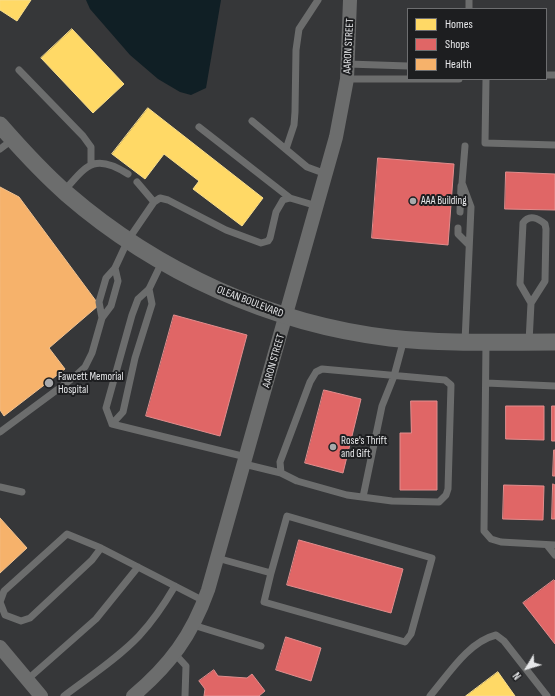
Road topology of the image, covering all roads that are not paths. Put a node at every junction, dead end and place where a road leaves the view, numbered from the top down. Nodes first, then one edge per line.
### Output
1 (318, 0) edge
2 (350, 0) edge
3 (348, 64) junction
4 (407, 66) edge
5 (19, 70) dead end
6 (347, 79) junction
7 (407, 79) edge
8 (486, 80) edge
9 (252, 121) dead end
10 (200, 127) dead end
11 (3, 136) edge
12 (555, 145) edge
13 (465, 146) dead end
14 (286, 150) junction
15 (91, 164) junction
16 (128, 174) dead end
17 (326, 174) junction
18 (138, 182) dead end
19 (462, 183) junction
20 (64, 191) junction
21 (290, 198) junction
22 (154, 202) junction
23 (317, 206) junction
24 (460, 212) dead end
25 (458, 228) dead end
26 (128, 240) junction
27 (468, 244) junction
28 (162, 262) junction
29 (115, 268) junction
30 (149, 289) junction
31 (531, 303) junction
32 (287, 316) junction
33 (102, 318) junction
34 (404, 339) junction
35 (465, 342) junction
36 (486, 342) junction
37 (529, 342) junction
38 (555, 342) edge
39 (394, 376) junction
40 (486, 383) junction
41 (555, 386) edge
42 (112, 424) junction
43 (0, 432) edge
44 (245, 461) junction
45 (281, 473) junction
46 (0, 487) edge
47 (22, 492) dead end
48 (363, 497) junction
49 (551, 545) edge
50 (101, 548) junction
51 (555, 555) edge
52 (217, 558) junction
53 (138, 567) junction
54 (271, 573) junction
55 (175, 586) junction
56 (204, 601) junction
57 (2, 618) edge
58 (193, 625) junction
59 (261, 646) dead end
60 (2, 654) edge
61 (176, 654) junction
62 (28, 679) junction
63 (41, 696) edge
64 (64, 696) edge
65 (133, 696) edge
66 (185, 696) edge
67 (430, 696) edge
68 (547, 696) edge

1 - 14 lane
2 - 3 street, AARON STREET
3 - 4 lane
3 - 6 street, AARON STREET
5 - 15 lane
6 - 7 lane
6 - 17 street, AARON STREET
8 - 12 lane
9 - 14 lane
10 - 21 lane
11 - 20 street, OLEAN BOULEVARD
13 - 19 lane
14 - 17 lane
15 - 16 lane
15 - 20 lane
17 - 23 street, AARON STREET
18 - 22 lane
19 - 24 lane
19 - 27 lane
20 - 26 street, OLEAN BOULEVARD
21 - 22 lane
21 - 23 lane
22 - 26 lane
23 - 32 street, AARON STREET
25 - 27 lane
26 - 28 street, OLEAN BOULEVARD
26 - 29 lane
27 - 35 lane
28 - 30 lane
28 - 32 street, OLEAN BOULEVARD
29 - 33 lane
29 - 33 lane
30 - 42 lane
30 - 42 lane
31 - 31 lane
31 - 37 lane
32 - 34 street, OLEAN BOULEVARD
32 - 44 street, AARON STREET
33 - 43 lane
34 - 35 street, OLEAN BOULEVARD
34 - 39 lane
35 - 36 street, OLEAN BOULEVARD
36 - 37 street, OLEAN BOULEVARD
36 - 40 lane
37 - 38 street, OLEAN BOULEVARD
39 - 45 lane
39 - 48 lane
39 - 48 lane
40 - 41 lane
40 - 49 lane
42 - 44 lane
44 - 45 lane
44 - 52 street, AARON STREET
45 - 48 lane
46 - 47 lane
49 - 51 lane
50 - 53 lane
50 - 57 lane
50 - 57 lane
52 - 54 lane
52 - 56 street, AARON STREET
53 - 55 lane
53 - 62 lane
54 - 54 lane
55 - 56 lane
55 - 64 lane
56 - 58 street, AARON STREET
58 - 59 lane
58 - 61 street, AARON STREET
60 - 62 street
61 - 65 street, AARON STREET
61 - 66 lane
62 - 63 street
67 - 68 lane

